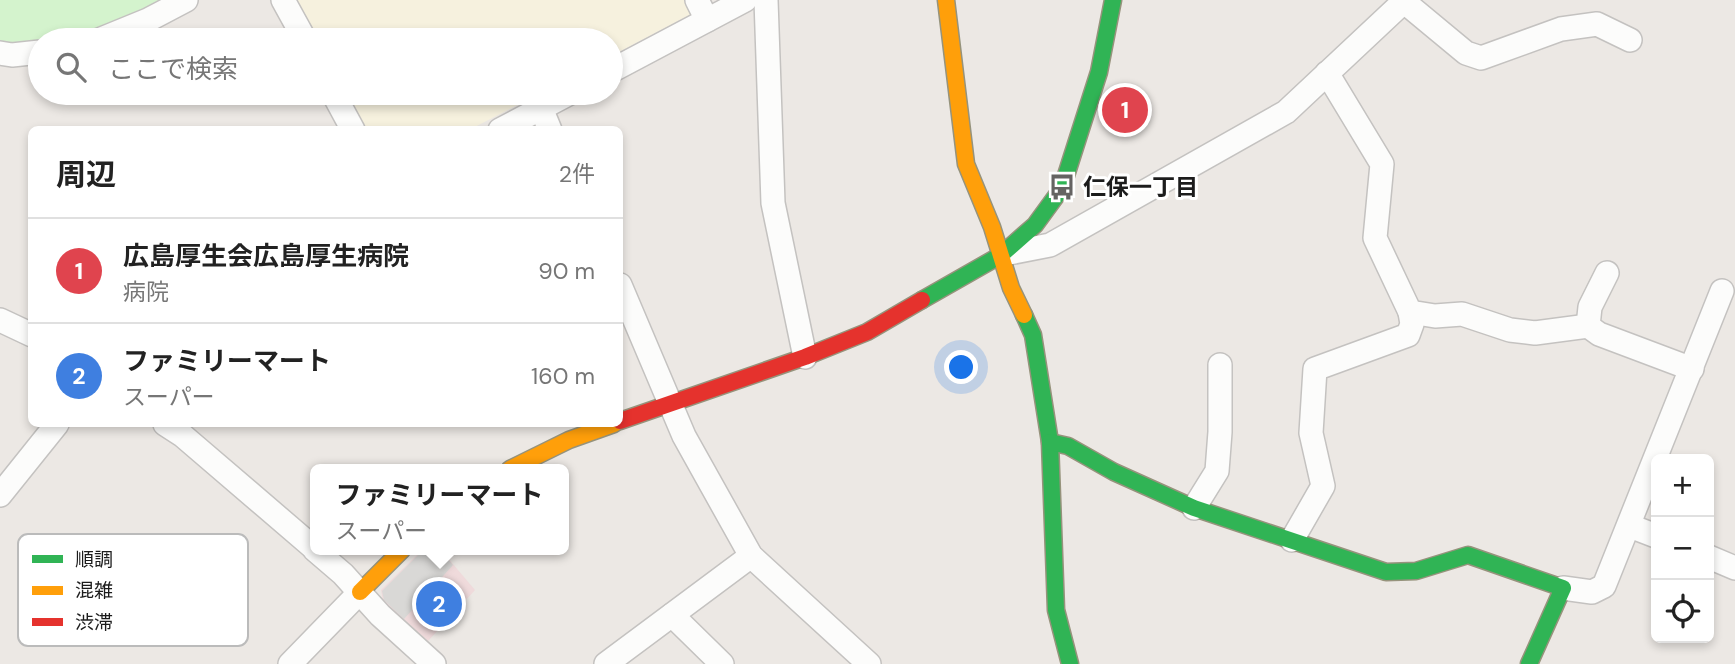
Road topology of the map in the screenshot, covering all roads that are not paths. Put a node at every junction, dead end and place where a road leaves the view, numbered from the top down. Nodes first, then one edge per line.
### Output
1 (186, 0) edge
2 (283, 0) edge
3 (745, 0) edge
4 (766, 0) edge
5 (946, 0) edge
6 (1113, 0) edge
7 (1402, 0) edge
8 (702, 10) edge
9 (128, 28) edge
10 (298, 28) edge
11 (1630, 40) dead end
12 (0, 53) edge
13 (28, 53) edge
14 (623, 63) edge
15 (1327, 73) junction
16 (339, 105) edge
17 (547, 105) edge
18 (541, 108) junction
19 (351, 126) edge
20 (507, 126) edge
21 (548, 126) edge
22 (1001, 255) junction
23 (1607, 273) dead end
24 (1722, 291) dead end
25 (623, 292) edge
26 (1410, 312) junction
27 (0, 320) edge
28 (1588, 326) junction
29 (28, 333) edge
30 (805, 357) junction
31 (1220, 365) dead end
32 (1692, 369) junction
33 (670, 403) junction
34 (623, 420) edge
35 (55, 427) edge
36 (179, 427) edge
37 (606, 427) edge
38 (1050, 443) junction
39 (520, 464) edge
40 (0, 495) edge
41 (1194, 508) junction
42 (1630, 526) junction
43 (1651, 534) edge
44 (1292, 540) junction
45 (310, 545) edge
46 (321, 555) edge
47 (397, 555) edge
48 (751, 556) junction
49 (1714, 559) edge
50 (1735, 568) edge
51 (1563, 588) junction
52 (359, 593) junction
53 (671, 615) junction
54 (290, 664) edge
55 (434, 664) edge
56 (606, 664) edge
57 (722, 664) edge
58 (869, 664) edge
59 (1070, 664) edge
60 (1529, 664) edge

1 - 9 street
2 - 10 street
3 - 8 street
4 - 30 street
5 - 22 street
6 - 22 street
7 - 11 street
7 - 15 street
8 - 14 street
12 - 13 street
15 - 22 street
15 - 26 street
16 - 19 street
17 - 18 street
18 - 20 street
18 - 21 street
22 - 30 street
22 - 38 street
23 - 28 street
24 - 32 street
25 - 33 street
26 - 28 street
26 - 44 street
27 - 29 street
28 - 32 street
30 - 33 street
31 - 41 street
32 - 42 street
33 - 34 street
33 - 48 street
35 - 40 street
36 - 45 street
37 - 39 street
38 - 41 street
38 - 59 street
41 - 44 street
42 - 43 street
42 - 51 street
44 - 51 street
46 - 52 street
47 - 52 street
48 - 53 street
48 - 58 street
49 - 50 street
51 - 60 street
52 - 54 street
52 - 55 street
53 - 56 street
53 - 57 street

